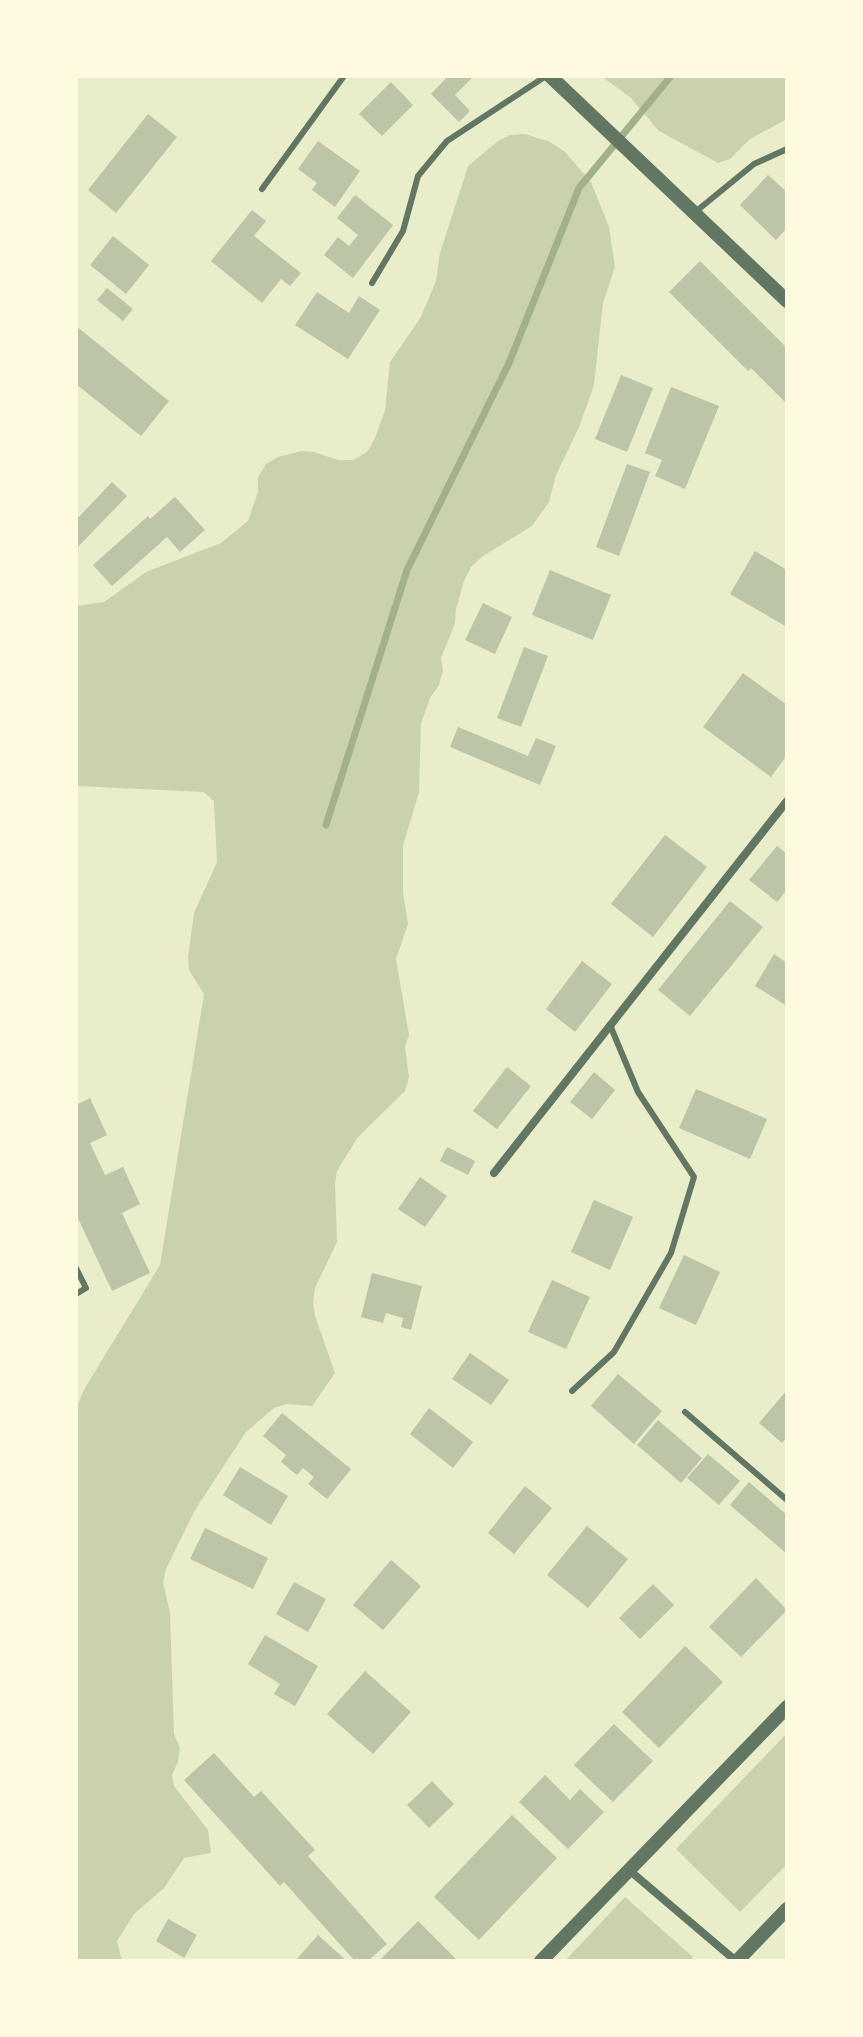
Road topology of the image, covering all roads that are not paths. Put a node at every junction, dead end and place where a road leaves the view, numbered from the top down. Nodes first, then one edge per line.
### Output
1 (344, 76) edge
2 (548, 76) edge
3 (787, 149) edge
4 (262, 189) dead end
5 (694, 213) junction
6 (372, 283) dead end
7 (787, 301) edge
8 (787, 801) edge
9 (610, 1025) junction
10 (494, 1173) dead end
11 (76, 1268) edge
12 (76, 1294) edge
13 (572, 1391) dead end
14 (685, 1412) dead end
15 (787, 1500) edge
16 (787, 1707) edge
17 (629, 1870) junction
18 (787, 1909) edge
19 (541, 1961) edge
20 (736, 1961) edge

1 - 4 lane
2 - 5 street
2 - 6 lane
3 - 5 lane
5 - 7 street
8 - 9 street
9 - 10 street
9 - 13 lane
11 - 12 lane
14 - 15 lane
16 - 17 street
17 - 19 street
17 - 20 street
18 - 20 street

